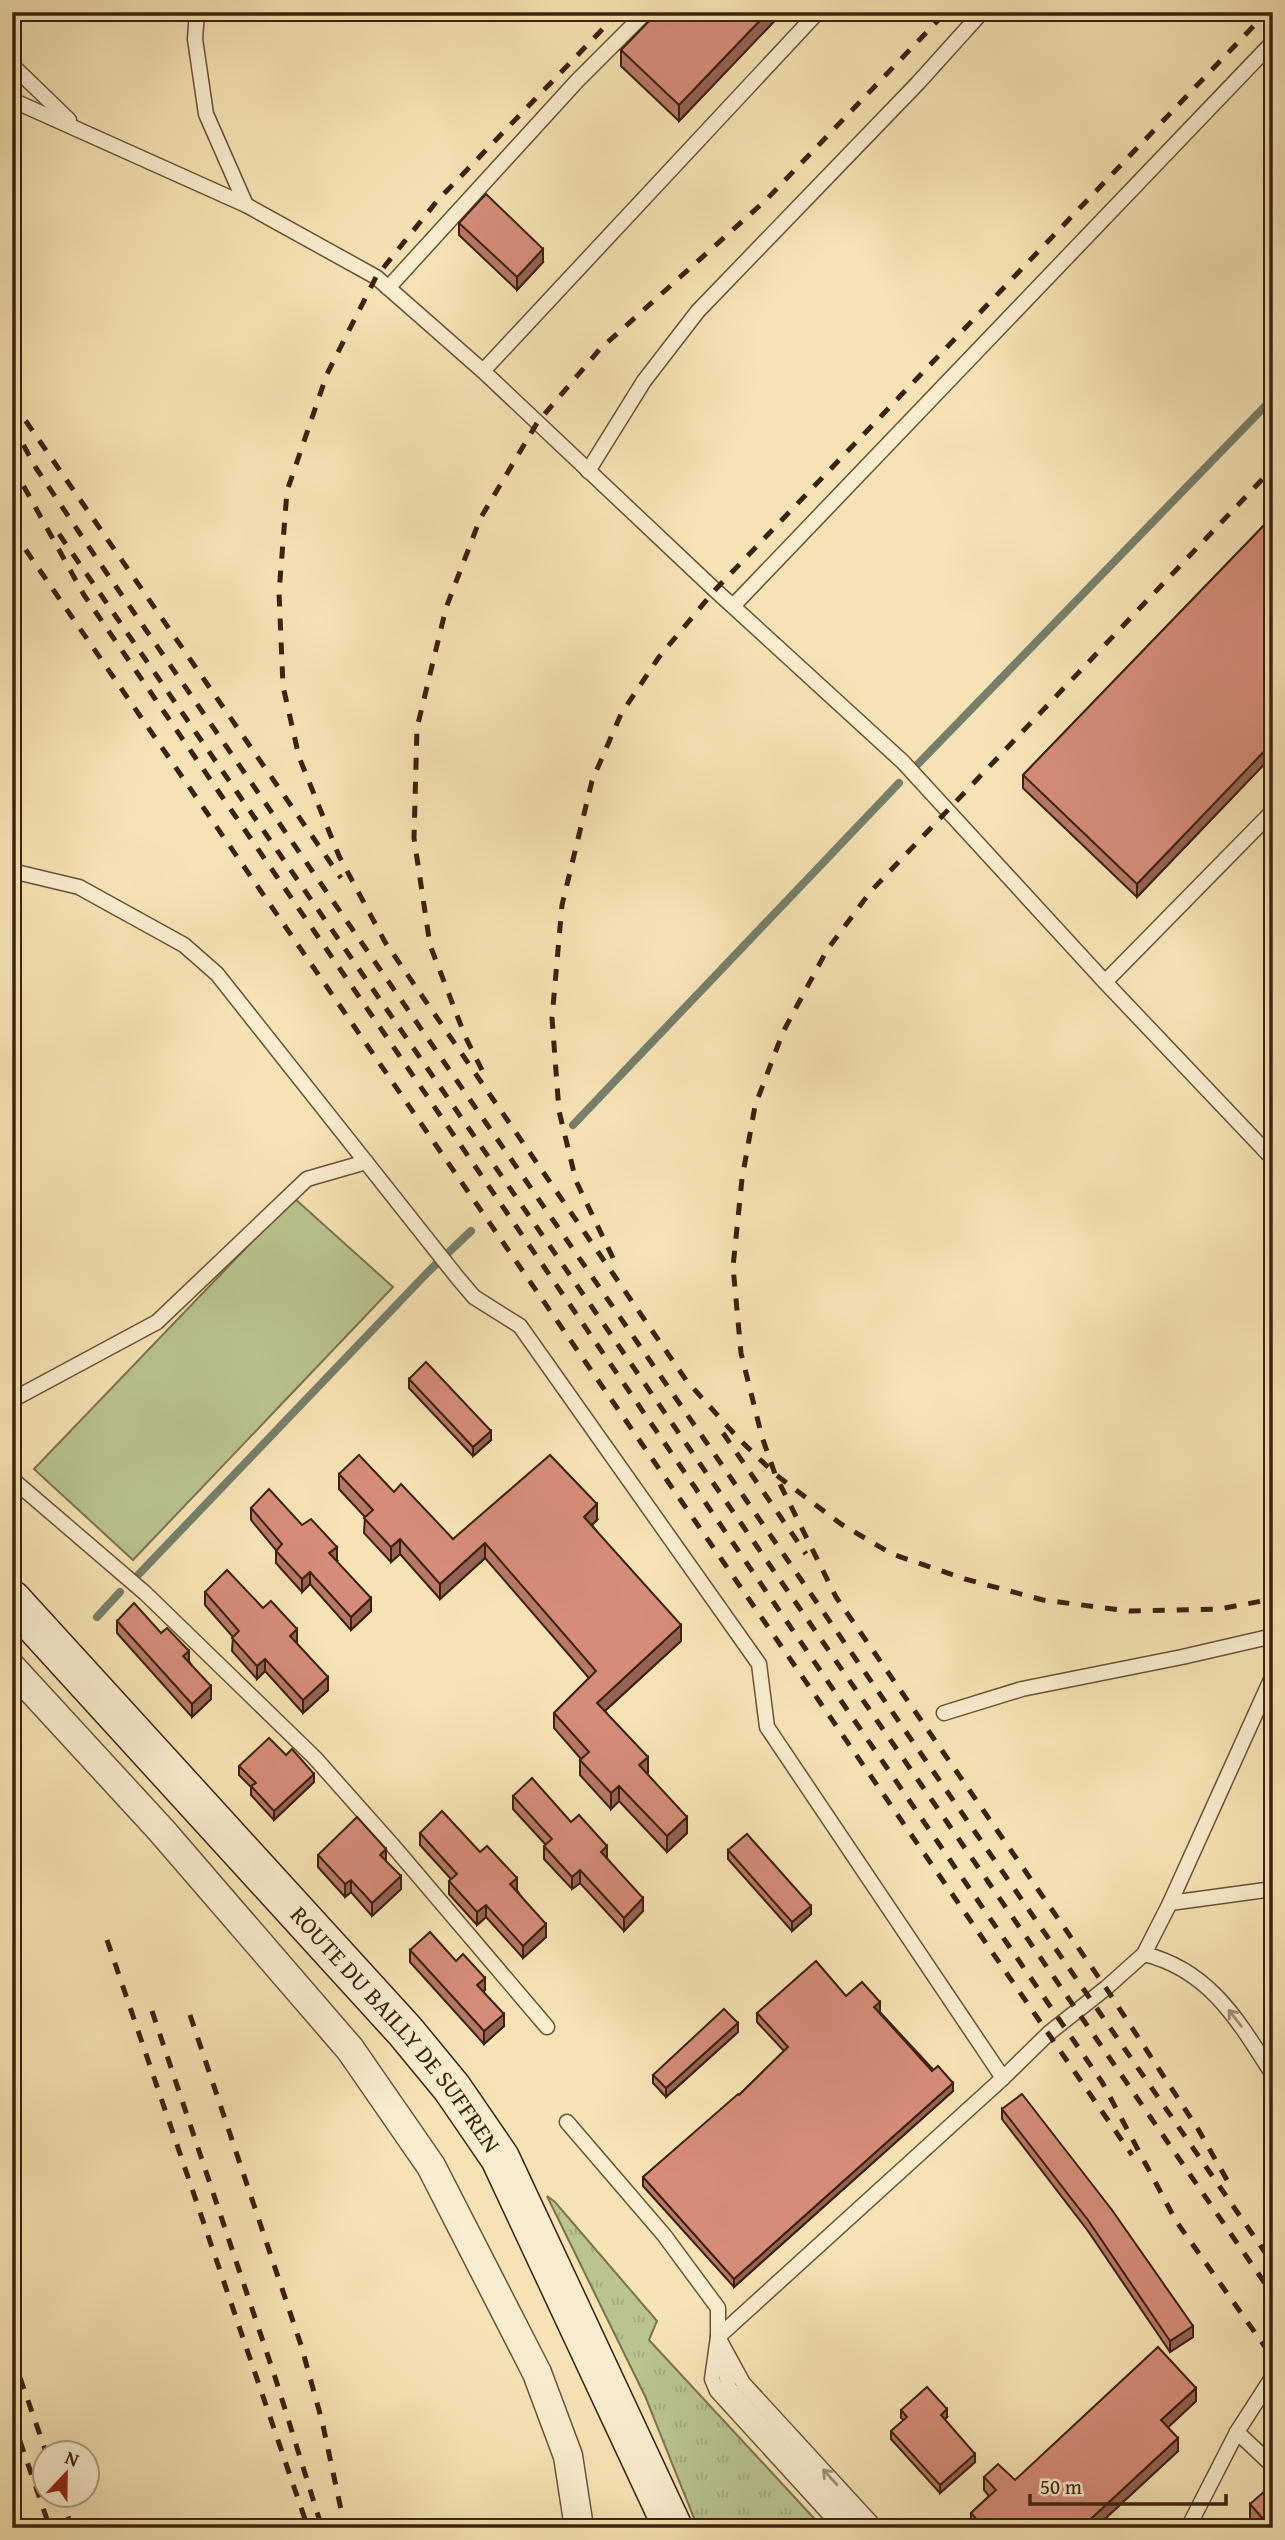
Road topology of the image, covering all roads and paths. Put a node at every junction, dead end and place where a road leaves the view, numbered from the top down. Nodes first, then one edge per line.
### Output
1 (197, 12) edge
2 (646, 12) edge
3 (818, 12) edge
4 (982, 12) edge
5 (1273, 41) edge
6 (12, 65) edge
7 (12, 100) edge
8 (75, 126) junction
9 (246, 205) junction
10 (388, 288) junction
11 (483, 371) junction
12 (588, 471) junction
13 (733, 606) junction
14 (1273, 811) edge
15 (12, 871) edge
16 (1105, 982) junction
17 (1273, 1159) edge
18 (366, 1162) junction
19 (12, 1400) edge
20 (12, 1479) edge
21 (12, 1600) edge
22 (1273, 1636) edge
23 (12, 1668) edge
24 (1273, 1675) edge
25 (944, 1713) dead end
26 (1273, 1889) edge
27 (1170, 1903) junction
28 (1144, 1954) junction
29 (547, 2027) dead end
30 (1273, 2075) edge
31 (1003, 2078) junction
32 (567, 2122) dead end
33 (718, 2337) junction
34 (1273, 2376) edge
35 (1237, 2432) junction
36 (1273, 2466) edge
37 (576, 2528) edge
38 (673, 2528) edge
39 (842, 2528) edge
40 (859, 2528) edge
41 (876, 2528) edge
42 (1199, 2528) edge

1 - 9 lane
2 - 10 lane
3 - 11 lane
4 - 12 lane
5 - 13 lane
6 - 8 lane
7 - 8 lane
8 - 9 lane
9 - 10 lane
10 - 11 lane
11 - 12 lane
12 - 13 lane
13 - 16 lane
14 - 16 lane
15 - 18 lane
16 - 17 lane
18 - 19 lane
18 - 31 lane
20 - 29 lane
21 - 38 main road, ROUTE DU BAILLY DE SUFFREN
22 - 25 lane
23 - 37 street
24 - 27 lane
26 - 27 lane
27 - 28 lane
30 -> 28 lane
28 - 31 lane
31 - 33 lane
32 - 33 lane
33 - 39 lane
33 - 40 lane
41 -> 33 lane
34 - 35 lane
35 - 36 lane
35 - 42 lane

